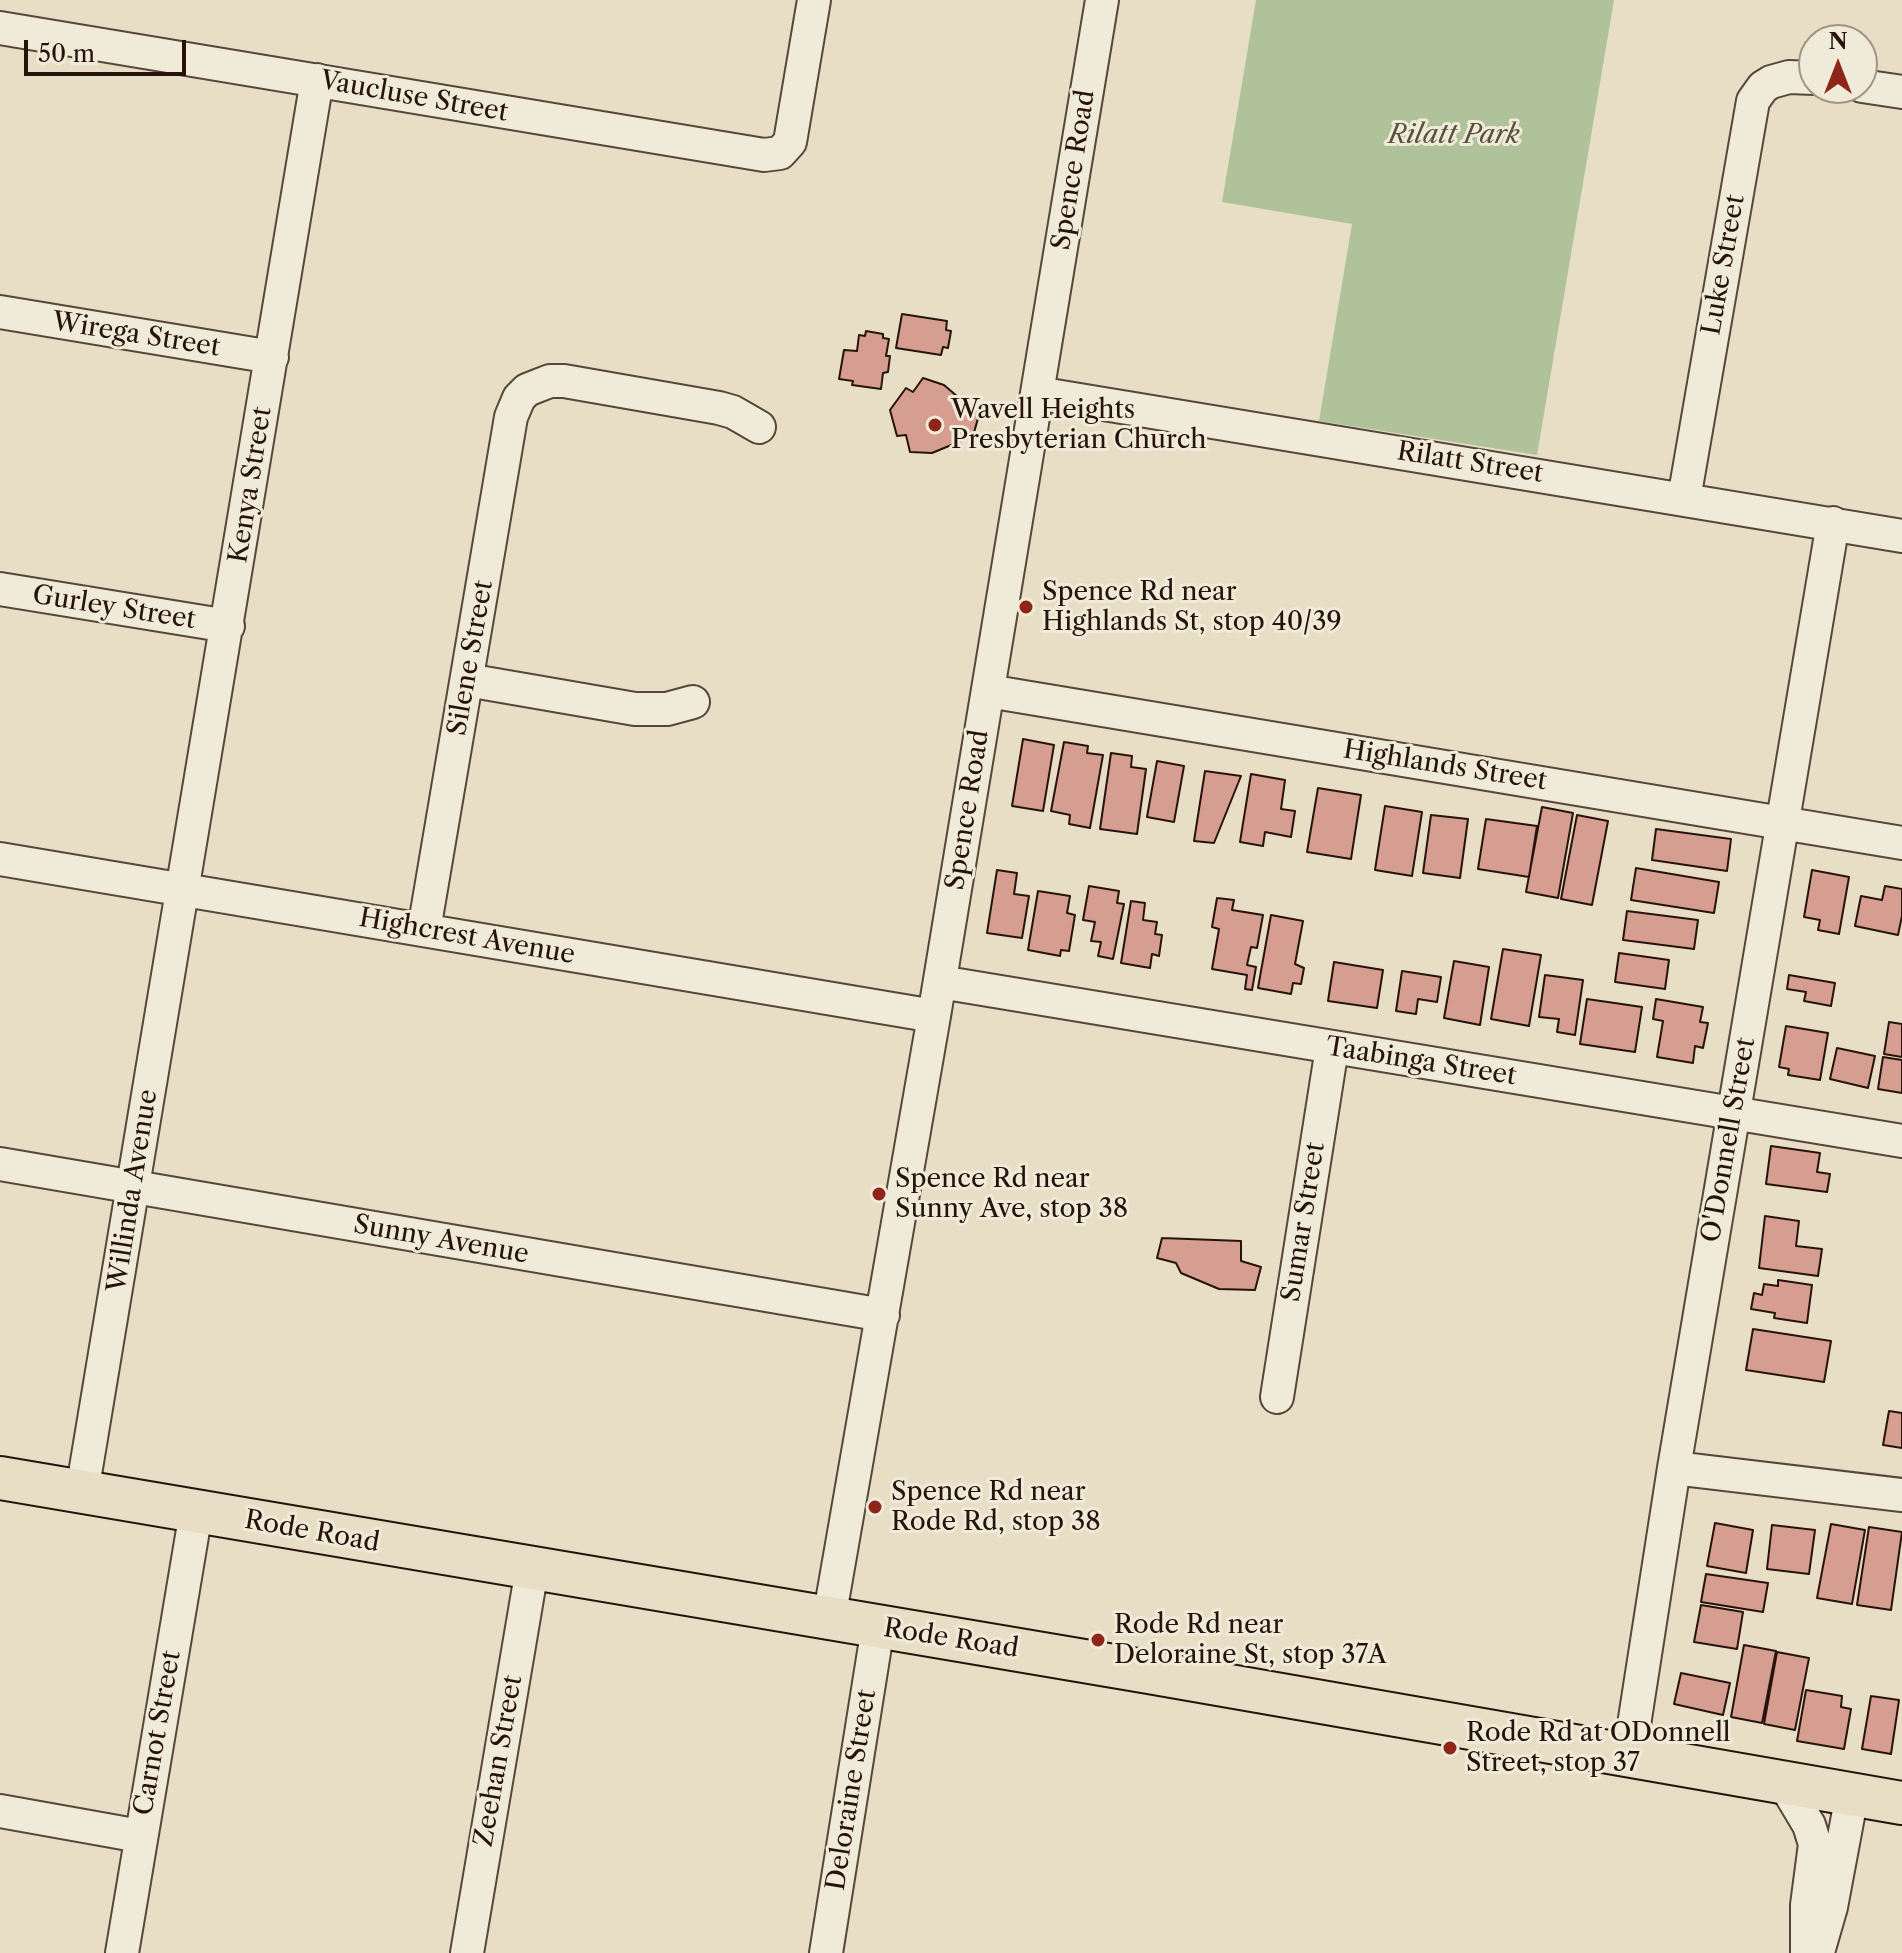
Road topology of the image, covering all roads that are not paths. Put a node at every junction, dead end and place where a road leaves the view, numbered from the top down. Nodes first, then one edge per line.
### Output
1 (814, 0) edge
2 (1102, 0) edge
3 (0, 28) edge
4 (1798, 77) edge
5 (317, 80) junction
6 (1878, 88) edge
7 (1902, 92) edge
8 (0, 312) edge
9 (272, 357) junction
10 (1037, 393) junction
11 (759, 427) dead end
12 (1684, 499) junction
13 (1833, 523) junction
14 (1902, 536) edge
15 (0, 589) edge
16 (228, 626) junction
17 (467, 680) junction
18 (988, 691) junction
19 (693, 702) dead end
20 (1782, 823) junction
21 (1902, 843) edge
22 (0, 859) edge
23 (184, 890) junction
24 (424, 930) junction
25 (940, 982) junction
26 (934, 1016) junction
27 (1332, 1048) junction
28 (1734, 1113) junction
29 (1902, 1141) edge
30 (0, 1164) edge
31 (134, 1187) junction
32 (883, 1315) junction
33 (1277, 1397) dead end
34 (1674, 1468) junction
35 (0, 1478) edge
36 (82, 1492) junction
37 (1902, 1495) edge
38 (196, 1512) junction
39 (532, 1569) junction
40 (829, 1619) junction
41 (878, 1627) junction
42 (1629, 1757) junction
43 (1784, 1783) junction
44 (1852, 1795) junction
45 (1902, 1803) edge
46 (0, 1811) edge
47 (140, 1836) junction
48 (122, 1953) edge
49 (467, 1953) edge
50 (826, 1953) edge
51 (1807, 1953) edge
52 (1818, 1953) edge

1 - 5 street, Vaucluse Street
2 - 10 street, Spence Road
3 - 5 street, Vaucluse Street
4 - 12 street, Luke Street
5 - 9 street, Kenya Street
6 - 7 street
8 - 9 street, Wirega Street
9 - 16 street, Kenya Street
10 - 12 street, Rilatt Street
10 - 18 street, Spence Road
11 - 17 street, Silene Street
12 - 13 street, Rilatt Street
13 - 14 street, Rilatt Street
13 - 20 street, O'Donnell Street
15 - 16 street, Gurley Street
16 - 23 street, Kenya Street
17 - 19 street
17 - 24 street, Silene Street
18 - 20 street, Highlands Street
18 - 25 street, Spence Road
20 - 21 street, Highlands Street
20 - 28 street, O'Donnell Street
22 - 23 street, Highcrest Avenue
23 - 24 street, Highcrest Avenue
23 - 31 street, Willinda Avenue
24 - 26 street, Highcrest Avenue
25 - 26 street, Spence Road
25 - 27 street, Taabinga Street
26 - 32 street, Spence Road
27 - 28 street, Taabinga Street
27 - 33 street, Sumar Street
28 - 29 street, Taabinga Street
28 - 34 street, O'Donnell Street
30 - 31 street, Sunny Avenue
31 - 32 street, Sunny Avenue
31 - 36 street, Willinda Avenue
32 - 40 street, Spence Road
34 - 37 street
34 - 42 street, O'Donnell Street
35 - 36 main road, Rode Road
36 - 38 main road, Rode Road
38 - 39 main road, Rode Road
38 - 47 street, Carnot Street
39 - 40 main road, Rode Road
39 - 49 street, Zeehan Street
40 - 41 main road, Rode Road
41 - 42 main road, Rode Road
41 - 50 street, Deloraine Street
42 - 43 main road, Rode Road
43 - 44 main road, Rode Road
43 - 51 street
44 - 45 main road, Rode Road
44 - 52 street
46 - 47 street
47 - 48 street, Carnot Street

